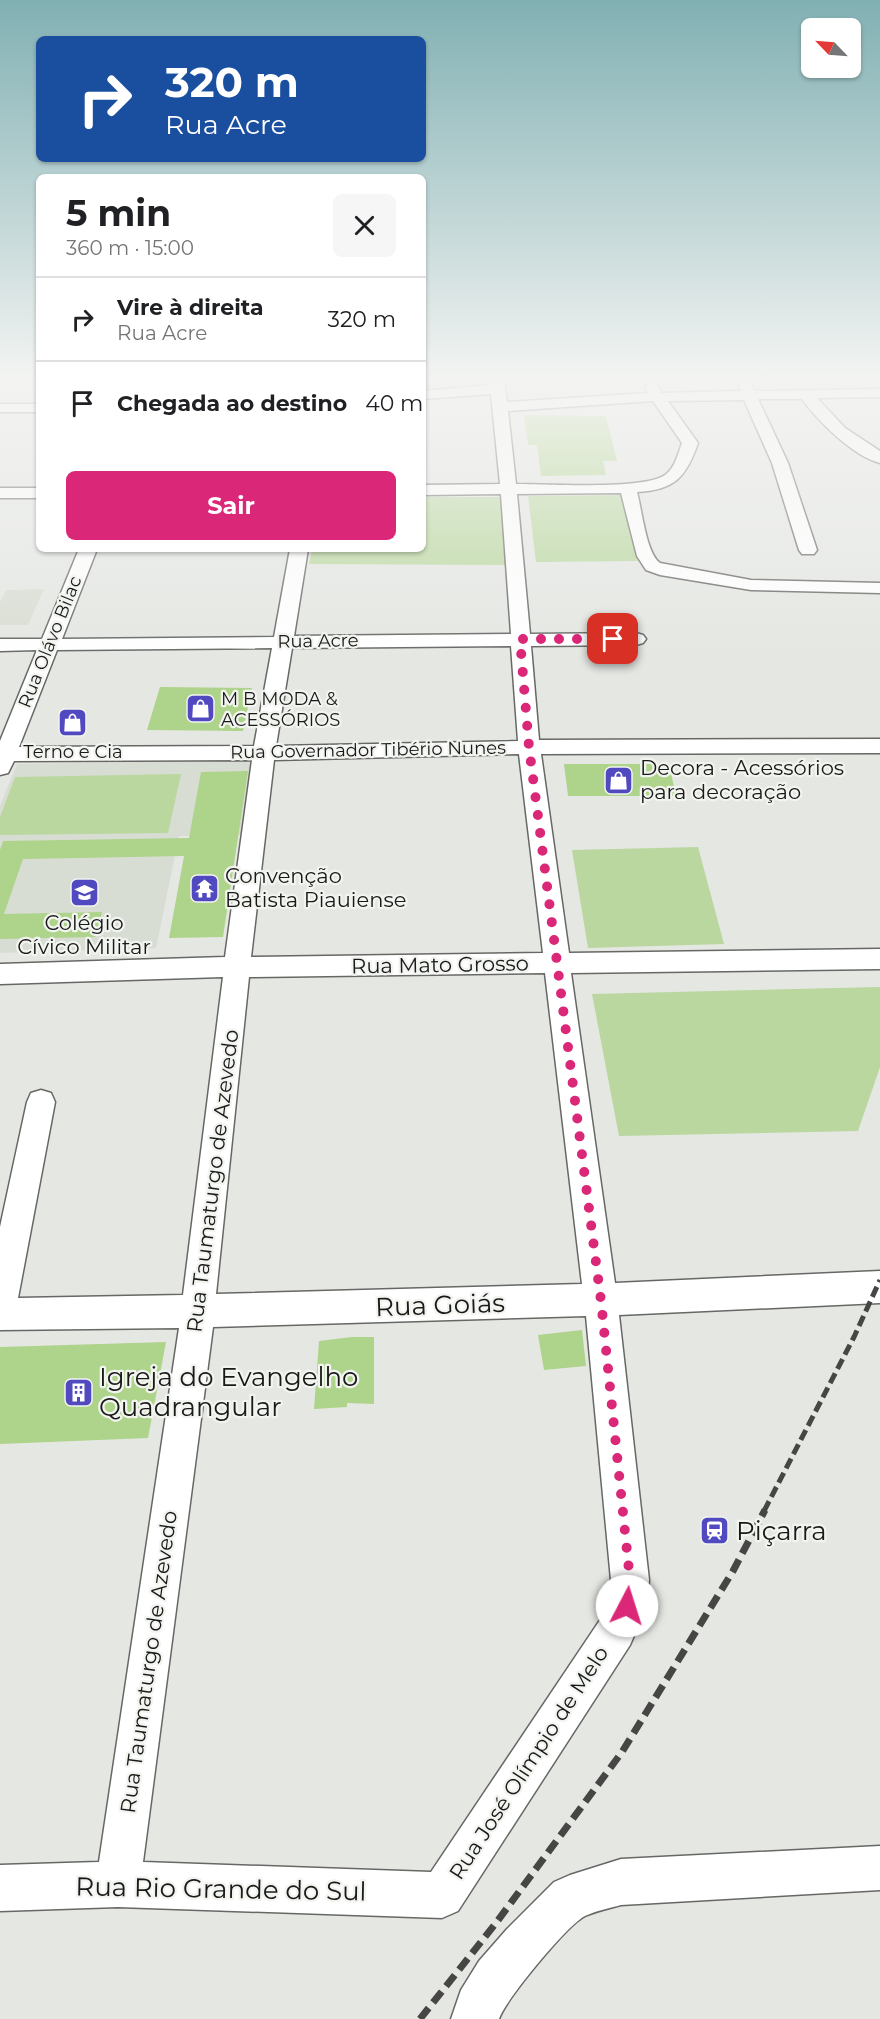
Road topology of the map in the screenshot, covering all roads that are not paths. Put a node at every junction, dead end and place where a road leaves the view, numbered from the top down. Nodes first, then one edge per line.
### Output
1 (507, 474) edge
2 (674, 474) edge
3 (784, 474) edge
4 (628, 488) junction
5 (509, 489) junction
6 (426, 490) edge
7 (0, 493) edge
8 (36, 493) edge
9 (808, 550) dead end
10 (87, 552) edge
11 (298, 552) edge
12 (880, 588) edge
13 (520, 639) junction
14 (636, 639) dead end
15 (283, 641) junction
16 (48, 644) junction
17 (0, 645) edge
18 (880, 746) edge
19 (529, 747) junction
20 (264, 753) junction
21 (2, 758) edge
22 (880, 959) edge
23 (558, 963) junction
24 (237, 967) junction
25 (0, 974) edge
26 (41, 1102) dead end
27 (880, 1287) edge
28 (601, 1301) junction
29 (0, 1306) edge
30 (198, 1312) junction
31 (0, 1314) edge
32 (880, 1868) edge
33 (118, 1884) junction
34 (0, 1888) edge
35 (442, 1895) joint
36 (475, 2019) edge

1 - 5 street, Rua José Olímpio de Melo
2 - 4 street
3 - 9 street
4 - 5 street
4 - 12 street
5 - 6 street
5 - 13 street, Rua José Olímpio de Melo
7 - 8 street
10 - 16 street, Rua Olávo Bilac
11 - 15 street, Rua Taumaturgo de Azevedo
13 - 14 street, Rua Acre
13 - 15 street, Rua Acre
13 - 19 street, Rua José Olímpio de Melo
15 - 16 street, Rua Acre
15 - 20 street, Rua Taumaturgo de Azevedo
16 - 17 street, Rua Acre
16 - 21 street, Rua Olávo Bilac
18 - 19 street, Rua Governador Tibério Nunes
19 - 20 street, Rua Governador Tibério Nunes
19 - 23 street, Rua José Olímpio de Melo
20 - 21 street, Rua Governador Tibério Nunes
20 - 24 street, Rua Taumaturgo de Azevedo
22 - 23 street, Rua Mato Grosso
23 - 24 street, Rua Mato Grosso
23 - 28 street, Rua José Olímpio de Melo
24 - 25 street, Rua Mato Grosso
24 - 30 street, Rua Taumaturgo de Azevedo
26 - 29 street
27 - 28 street, Rua Goiás
28 - 30 street, Rua Goiás
28 - 35 street, Rua José Olímpio de Melo
30 - 31 street, Rua Goiás
30 - 33 street, Rua Taumaturgo de Azevedo
32 - 36 street
33 - 34 street, Rua Rio Grande do Sul
33 - 35 street, Rua Rio Grande do Sul

